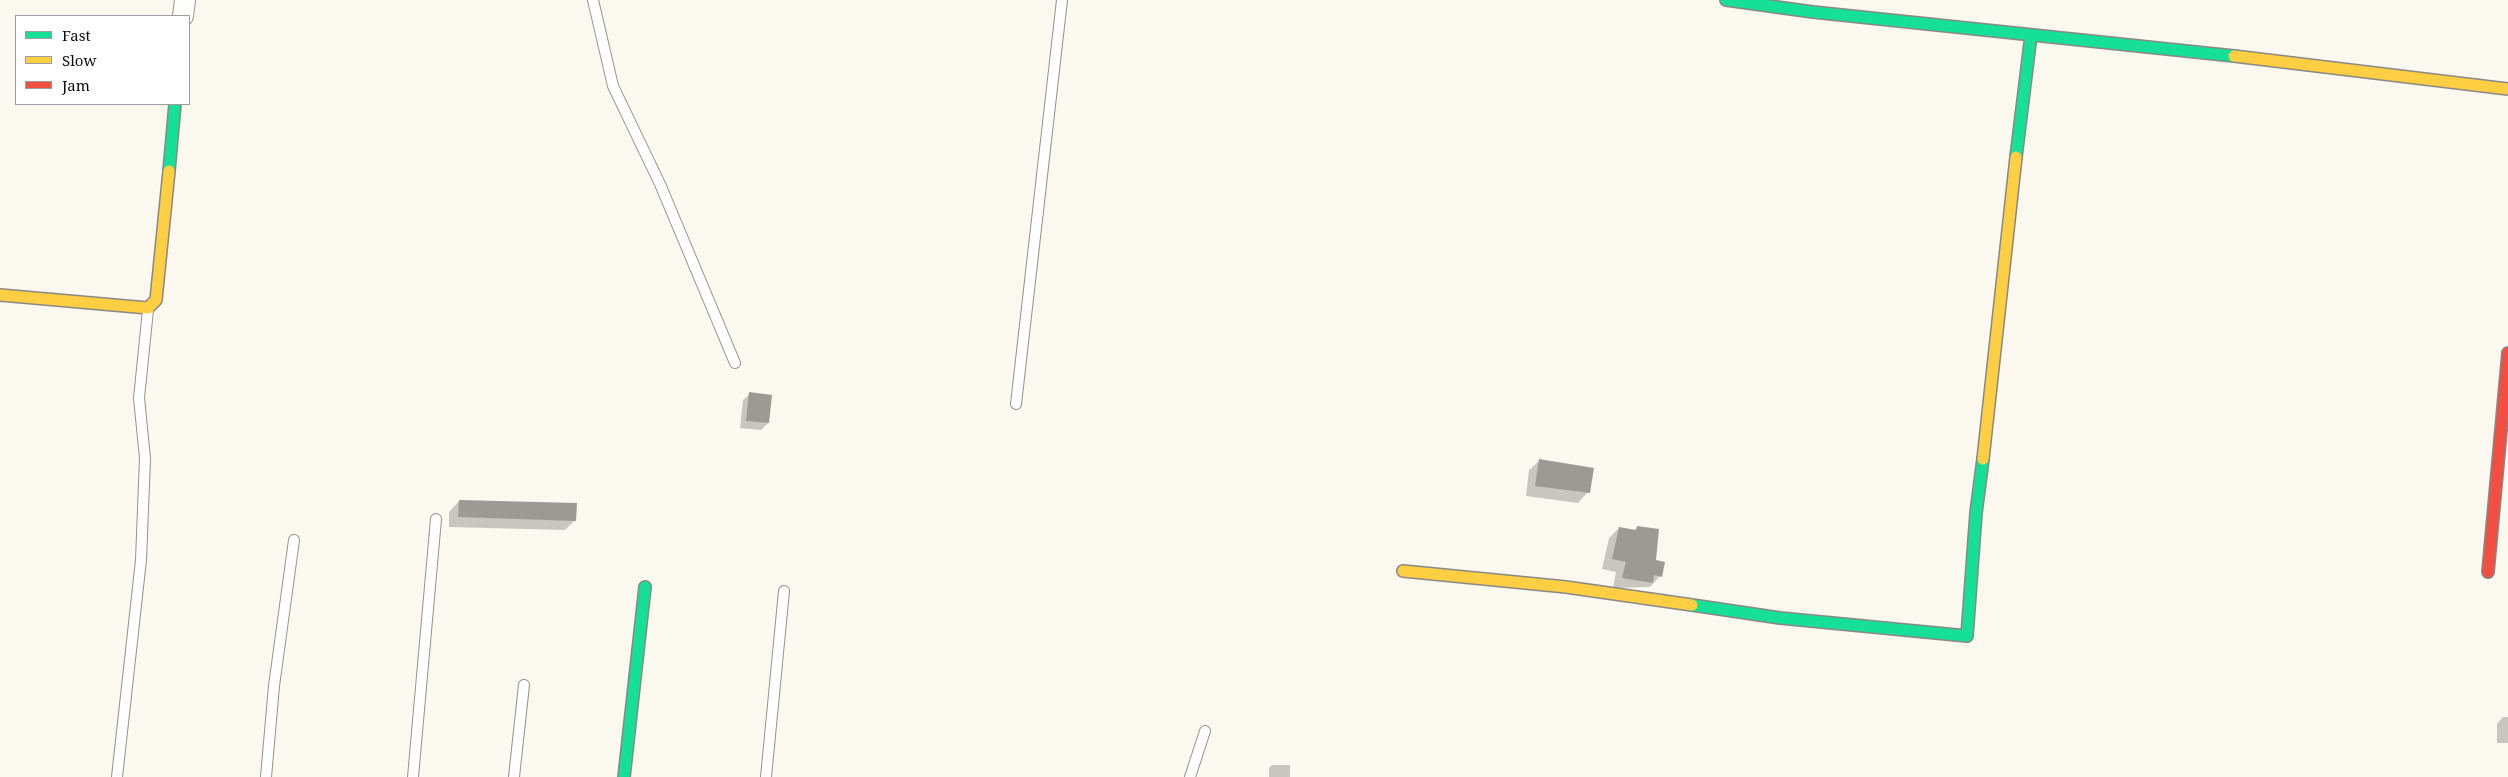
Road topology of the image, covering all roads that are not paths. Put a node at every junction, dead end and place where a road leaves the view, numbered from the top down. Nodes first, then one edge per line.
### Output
1 (184, 0) edge
2 (593, 0) edge
3 (1062, 0) edge
4 (1726, 0) edge
5 (1814, 6) edge
6 (183, 15) edge
7 (2030, 35) junction
8 (2508, 89) edge
9 (175, 105) edge
10 (0, 295) edge
11 (148, 308) junction
12 (2508, 353) edge
13 (735, 363) dead end
14 (1016, 404) dead end
15 (436, 519) dead end
16 (294, 540) dead end
17 (1403, 570) dead end
18 (2488, 572) dead end
19 (645, 587) dead end
20 (784, 591) dead end
21 (524, 685) dead end
22 (1205, 731) dead end
23 (117, 777) edge
24 (266, 777) edge
25 (413, 777) edge
26 (514, 777) edge
27 (624, 777) edge
28 (766, 777) edge
29 (1190, 777) edge

1 - 6 street
2 - 13 lane
3 - 14 lane
4 - 5 street
5 - 7 street
7 - 8 street
7 - 17 street
9 - 11 street
10 - 11 street
11 - 23 lane
12 - 18 street
15 - 25 lane
16 - 24 lane
19 - 27 street
20 - 28 lane
21 - 26 lane
22 - 29 lane

